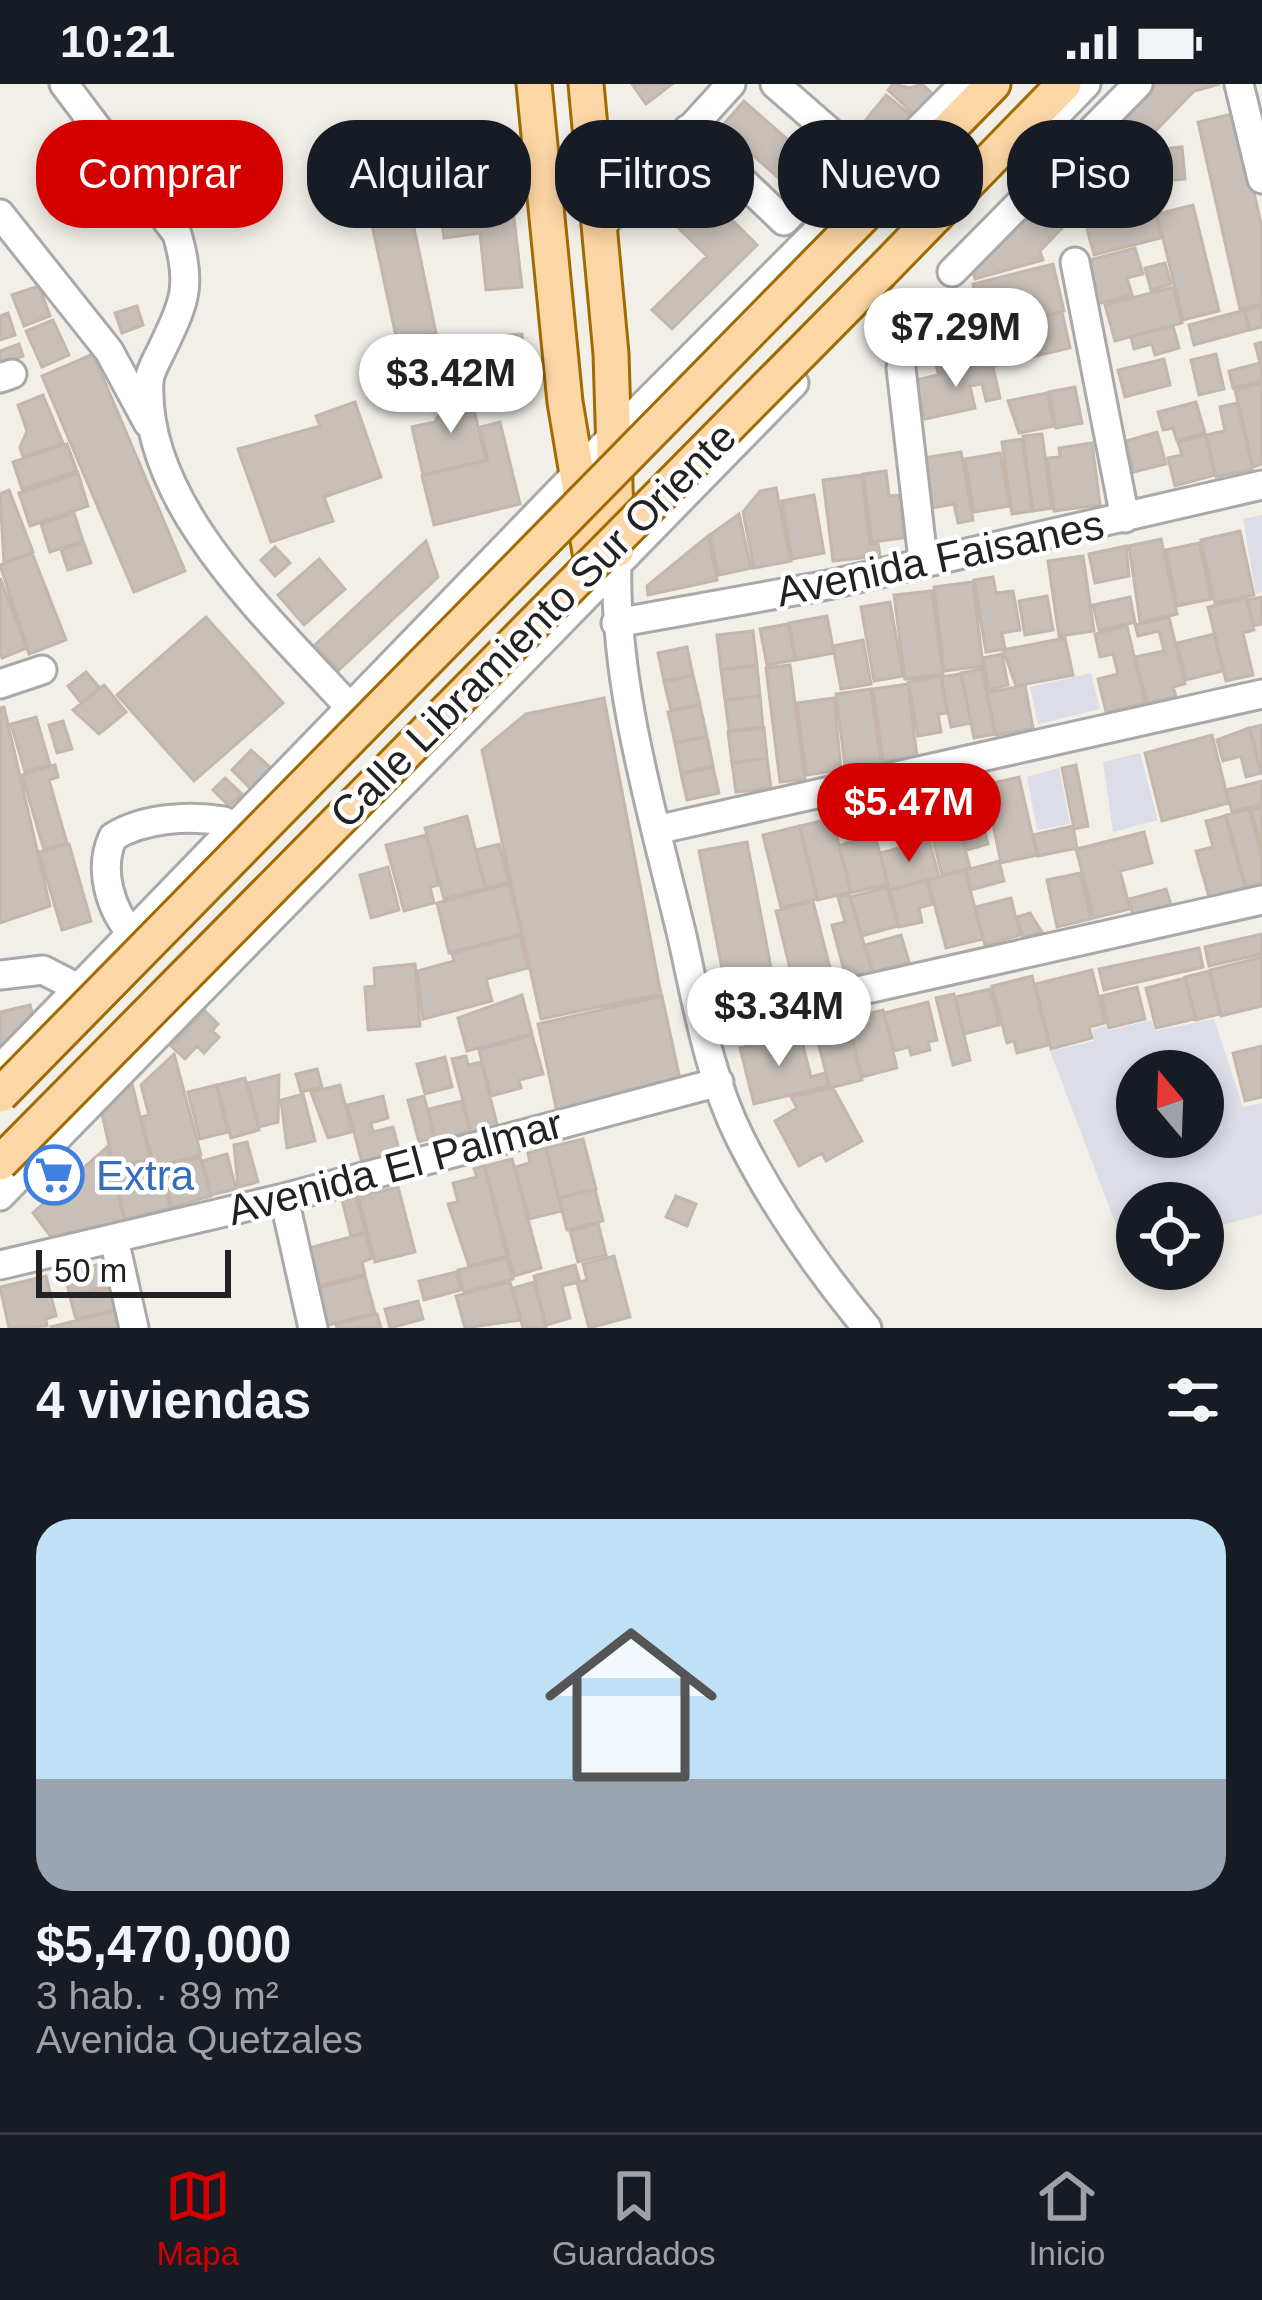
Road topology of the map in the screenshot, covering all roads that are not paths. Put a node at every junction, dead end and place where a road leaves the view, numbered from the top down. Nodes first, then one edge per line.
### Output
1 (64, 84) edge
2 (533, 84) edge
3 (586, 84) edge
4 (731, 84) edge
5 (775, 84) edge
6 (964, 84) edge
7 (993, 84) edge
8 (1064, 84) edge
9 (1086, 84) edge
10 (1138, 84) edge
11 (1239, 84) edge
12 (697, 120) edge
13 (815, 120) edge
14 (928, 120) edge
15 (1262, 179) edge
16 (754, 192) edge
17 (0, 214) edge
18 (778, 215) edge
19 (791, 228) edge
20 (821, 228) edge
21 (599, 229) joint
22 (806, 243) junction
23 (1075, 262) dead end
24 (952, 272) dead end
25 (901, 368) dead end
26 (153, 432) junction
27 (614, 435) junction
28 (574, 476) junction
29 (1262, 484) edge
30 (1125, 518) junction
31 (923, 560) junction
32 (606, 563) junction
33 (615, 615) junction
34 (42, 670) dead end
35 (0, 684) edge
36 (1262, 694) edge
37 (352, 710) junction
38 (656, 830) junction
39 (231, 836) junction
40 (1262, 900) edge
41 (133, 935) junction
42 (0, 975) edge
43 (80, 989) junction
44 (703, 1026) junction
45 (0, 1070) edge
46 (719, 1082) junction
47 (0, 1095) edge
48 (0, 1163) edge
49 (0, 1196) edge
50 (284, 1198) junction
51 (115, 1239) junction
52 (0, 1265) edge
53 (134, 1328) edge
54 (313, 1328) edge
55 (867, 1328) edge

1 - 26 street
2 - 28 main road
3 - 21 main road
4 - 12 street
5 - 13 street
6 - 14 street
7 - 47 main road, Calle Libramiento Sur Oriente, bridge
8 - 48 main road, Calle Libramiento Sur Oriente, bridge
9 - 32 street
10 - 24 street
11 - 15 street
16 - 18 street
17 - 26 street
19 - 22 street
20 - 22 street
21 - 27 main road
22 - 27 street
23 - 30 street
25 - 31 street
26 - 37 street
27 - 28 street
27 - 32 main road
28 - 32 main road
28 - 37 street
29 - 30 street, Avenida Faisanes
30 - 31 street, Avenida Faisanes
31 - 33 street, Avenida Faisanes
32 - 33 street
32 - 49 street
33 - 38 street
34 - 35 street
36 - 38 street
37 - 39 street
38 - 44 street
39 - 41 street
39 - 41 street
40 - 44 street
41 - 43 street
42 - 43 street
43 - 45 street
44 - 46 street
46 - 50 street, Avenida El Palmar
46 - 55 street
50 - 51 street, Avenida El Palmar
50 - 54 street
51 - 52 street, Avenida El Palmar
51 - 53 street

